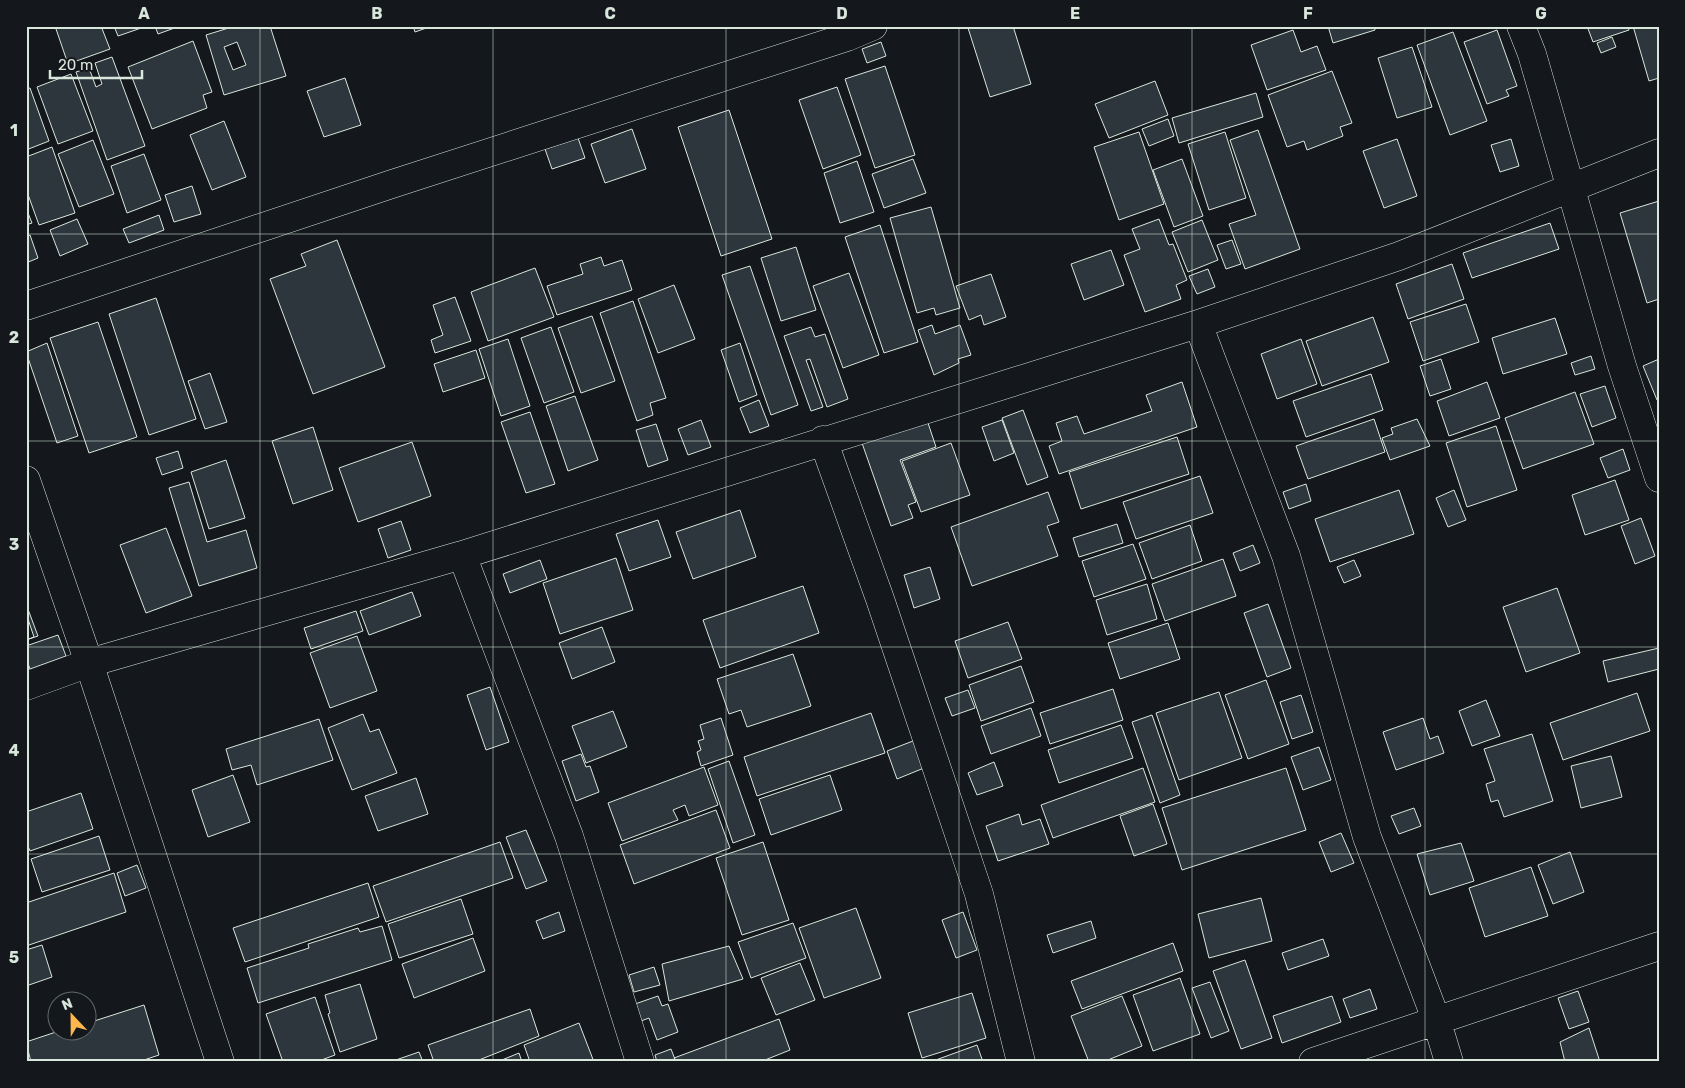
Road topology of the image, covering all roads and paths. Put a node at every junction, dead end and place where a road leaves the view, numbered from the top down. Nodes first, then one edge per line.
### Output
1 (873, 26) edge
2 (1521, 26) edge
3 (1659, 153) edge
4 (1572, 188) junction
5 (26, 306) edge
6 (1198, 324) junction
7 (823, 440) junction
8 (1659, 478) edge
9 (26, 480) edge
10 (462, 555) junction
11 (89, 663) junction
12 (26, 686) edge
13 (1659, 946) edge
14 (1437, 1022) junction
15 (220, 1062) edge
16 (640, 1062) edge
17 (1021, 1062) edge
18 (1313, 1062) edge
19 (1449, 1062) edge

1 - 5 street
2 - 4 street
3 - 4 street
4 - 6 street
4 - 8 street
6 - 7 street
6 - 14 street
7 - 10 street
7 - 17 street
9 - 11 street
10 - 11 street
10 - 16 street
11 - 12 street
11 - 15 street
13 - 14 street
14 - 18 street
14 - 19 street

